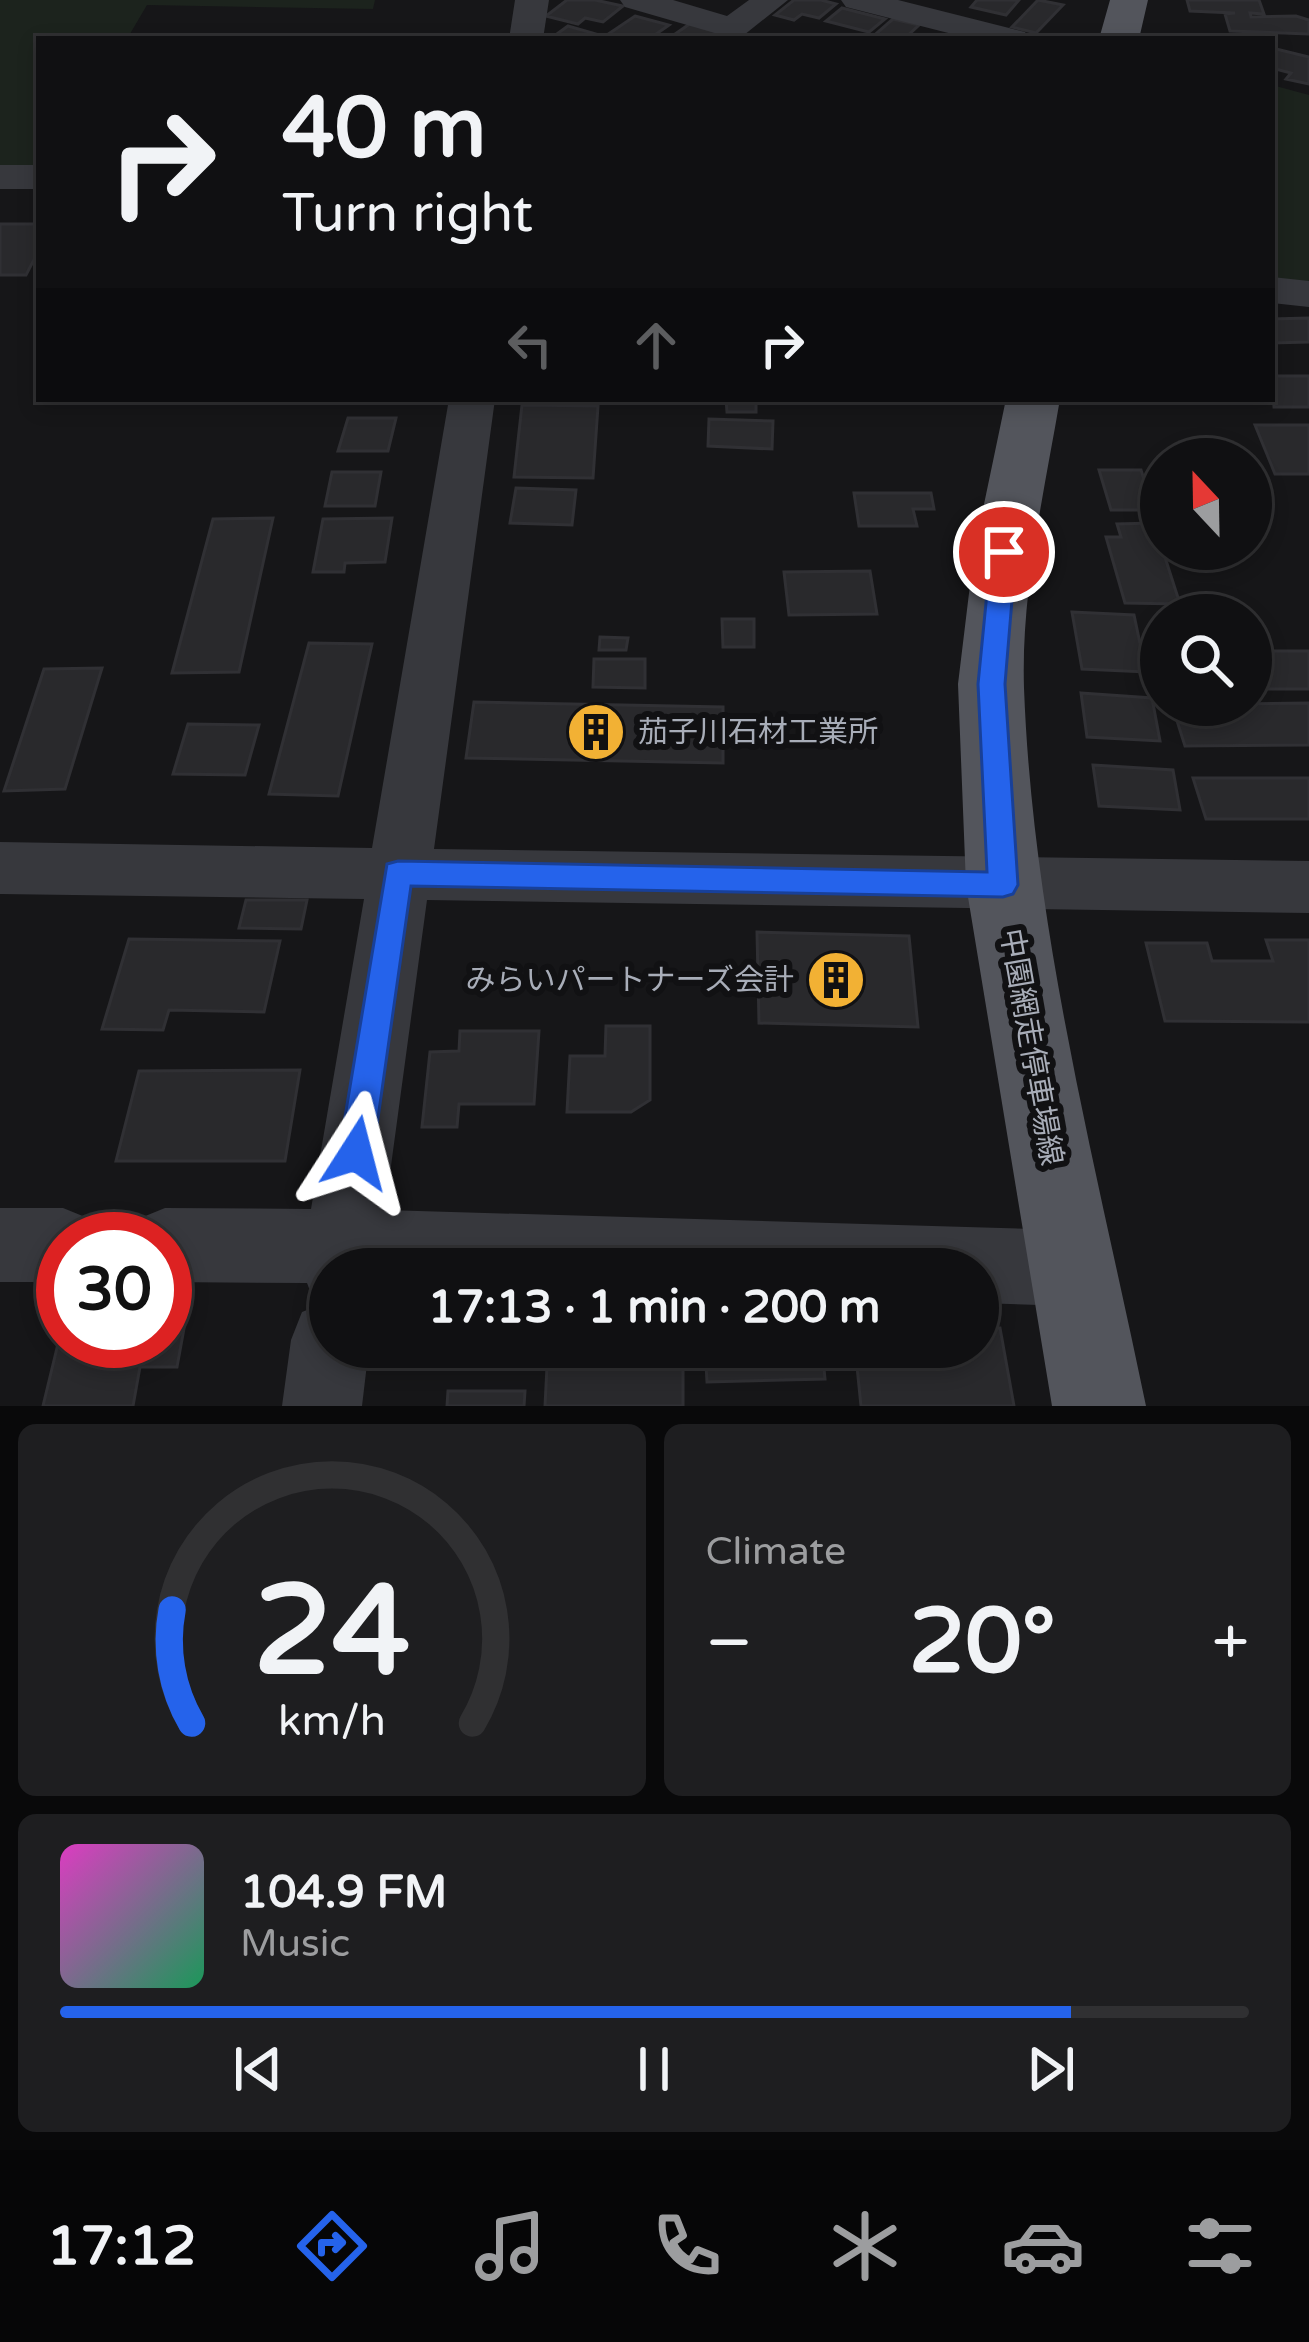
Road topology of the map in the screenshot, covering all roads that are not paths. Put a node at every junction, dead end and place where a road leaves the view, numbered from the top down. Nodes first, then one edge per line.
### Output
1 (532, 0) edge
2 (637, 0) edge
3 (771, 0) edge
4 (858, 0) edge
5 (1129, 0) edge
6 (526, 36) edge
7 (1001, 36) edge
8 (1120, 36) edge
9 (0, 177) edge
10 (36, 177) edge
11 (1275, 290) edge
12 (1309, 295) edge
13 (472, 402) edge
14 (1032, 402) edge
15 (0, 868) edge
16 (398, 873) junction
17 (1003, 885) junction
18 (1309, 887) edge
19 (0, 1244) edge
20 (36, 1245) edge
21 (192, 1247) edge
22 (342, 1248) edge
23 (309, 1256) edge
24 (999, 1267) edge
25 (1070, 1268) junction
26 (327, 1368) edge
27 (322, 1406) edge
28 (1099, 1406) edge

1 - 6 street
2 - 3 street
4 - 7 street
5 - 8 main road
9 - 10 street
11 - 12 street
13 - 16 street
14 - 17 main road, 中園網走停車場線
15 - 16 street
16 - 17 street
16 - 22 street
17 - 18 street
17 - 25 main road, 中園網走停車場線
19 - 20 street
21 - 23 street
24 - 25 street
25 - 28 main road, 中園網走停車場線
26 - 27 street

